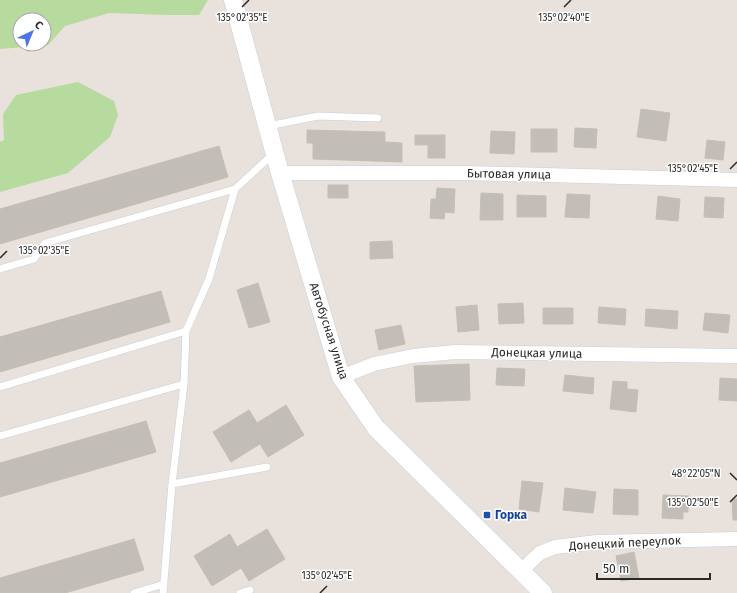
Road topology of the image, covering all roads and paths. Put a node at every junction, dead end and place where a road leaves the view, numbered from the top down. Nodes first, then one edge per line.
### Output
1 (233, 0) edge
2 (378, 118) dead end
3 (268, 126) junction
4 (275, 153) junction
5 (280, 173) junction
6 (737, 180) edge
7 (235, 189) junction
8 (0, 269) edge
9 (186, 331) junction
10 (737, 356) edge
11 (341, 377) junction
12 (184, 384) junction
13 (0, 387) edge
14 (0, 436) edge
15 (268, 467) dead end
16 (172, 484) junction
17 (737, 538) edge
18 (521, 571) junction
19 (164, 584) junction
20 (250, 590) dead end
21 (134, 593) edge
22 (164, 593) edge
23 (240, 593) edge
24 (543, 593) edge

1 - 3 street, Автобусная улица
2 - 3 lane
3 - 4 street, Автобусная улица
4 - 5 street, Автобусная улица
4 - 7 lane
5 - 6 street, Бытовая улица
5 - 11 street, Автобусная улица
7 - 8 lane
7 - 9 lane
9 - 12 lane
9 - 13 lane
10 - 11 street, Донецкая улица
11 - 18 street, Автобусная улица
12 - 14 lane
12 - 16 lane
15 - 16 lane
16 - 19 lane
17 - 18 street, Донецкий переулок
18 - 24 street, Автобусная улица
19 - 21 lane
19 - 22 lane
20 - 23 lane

